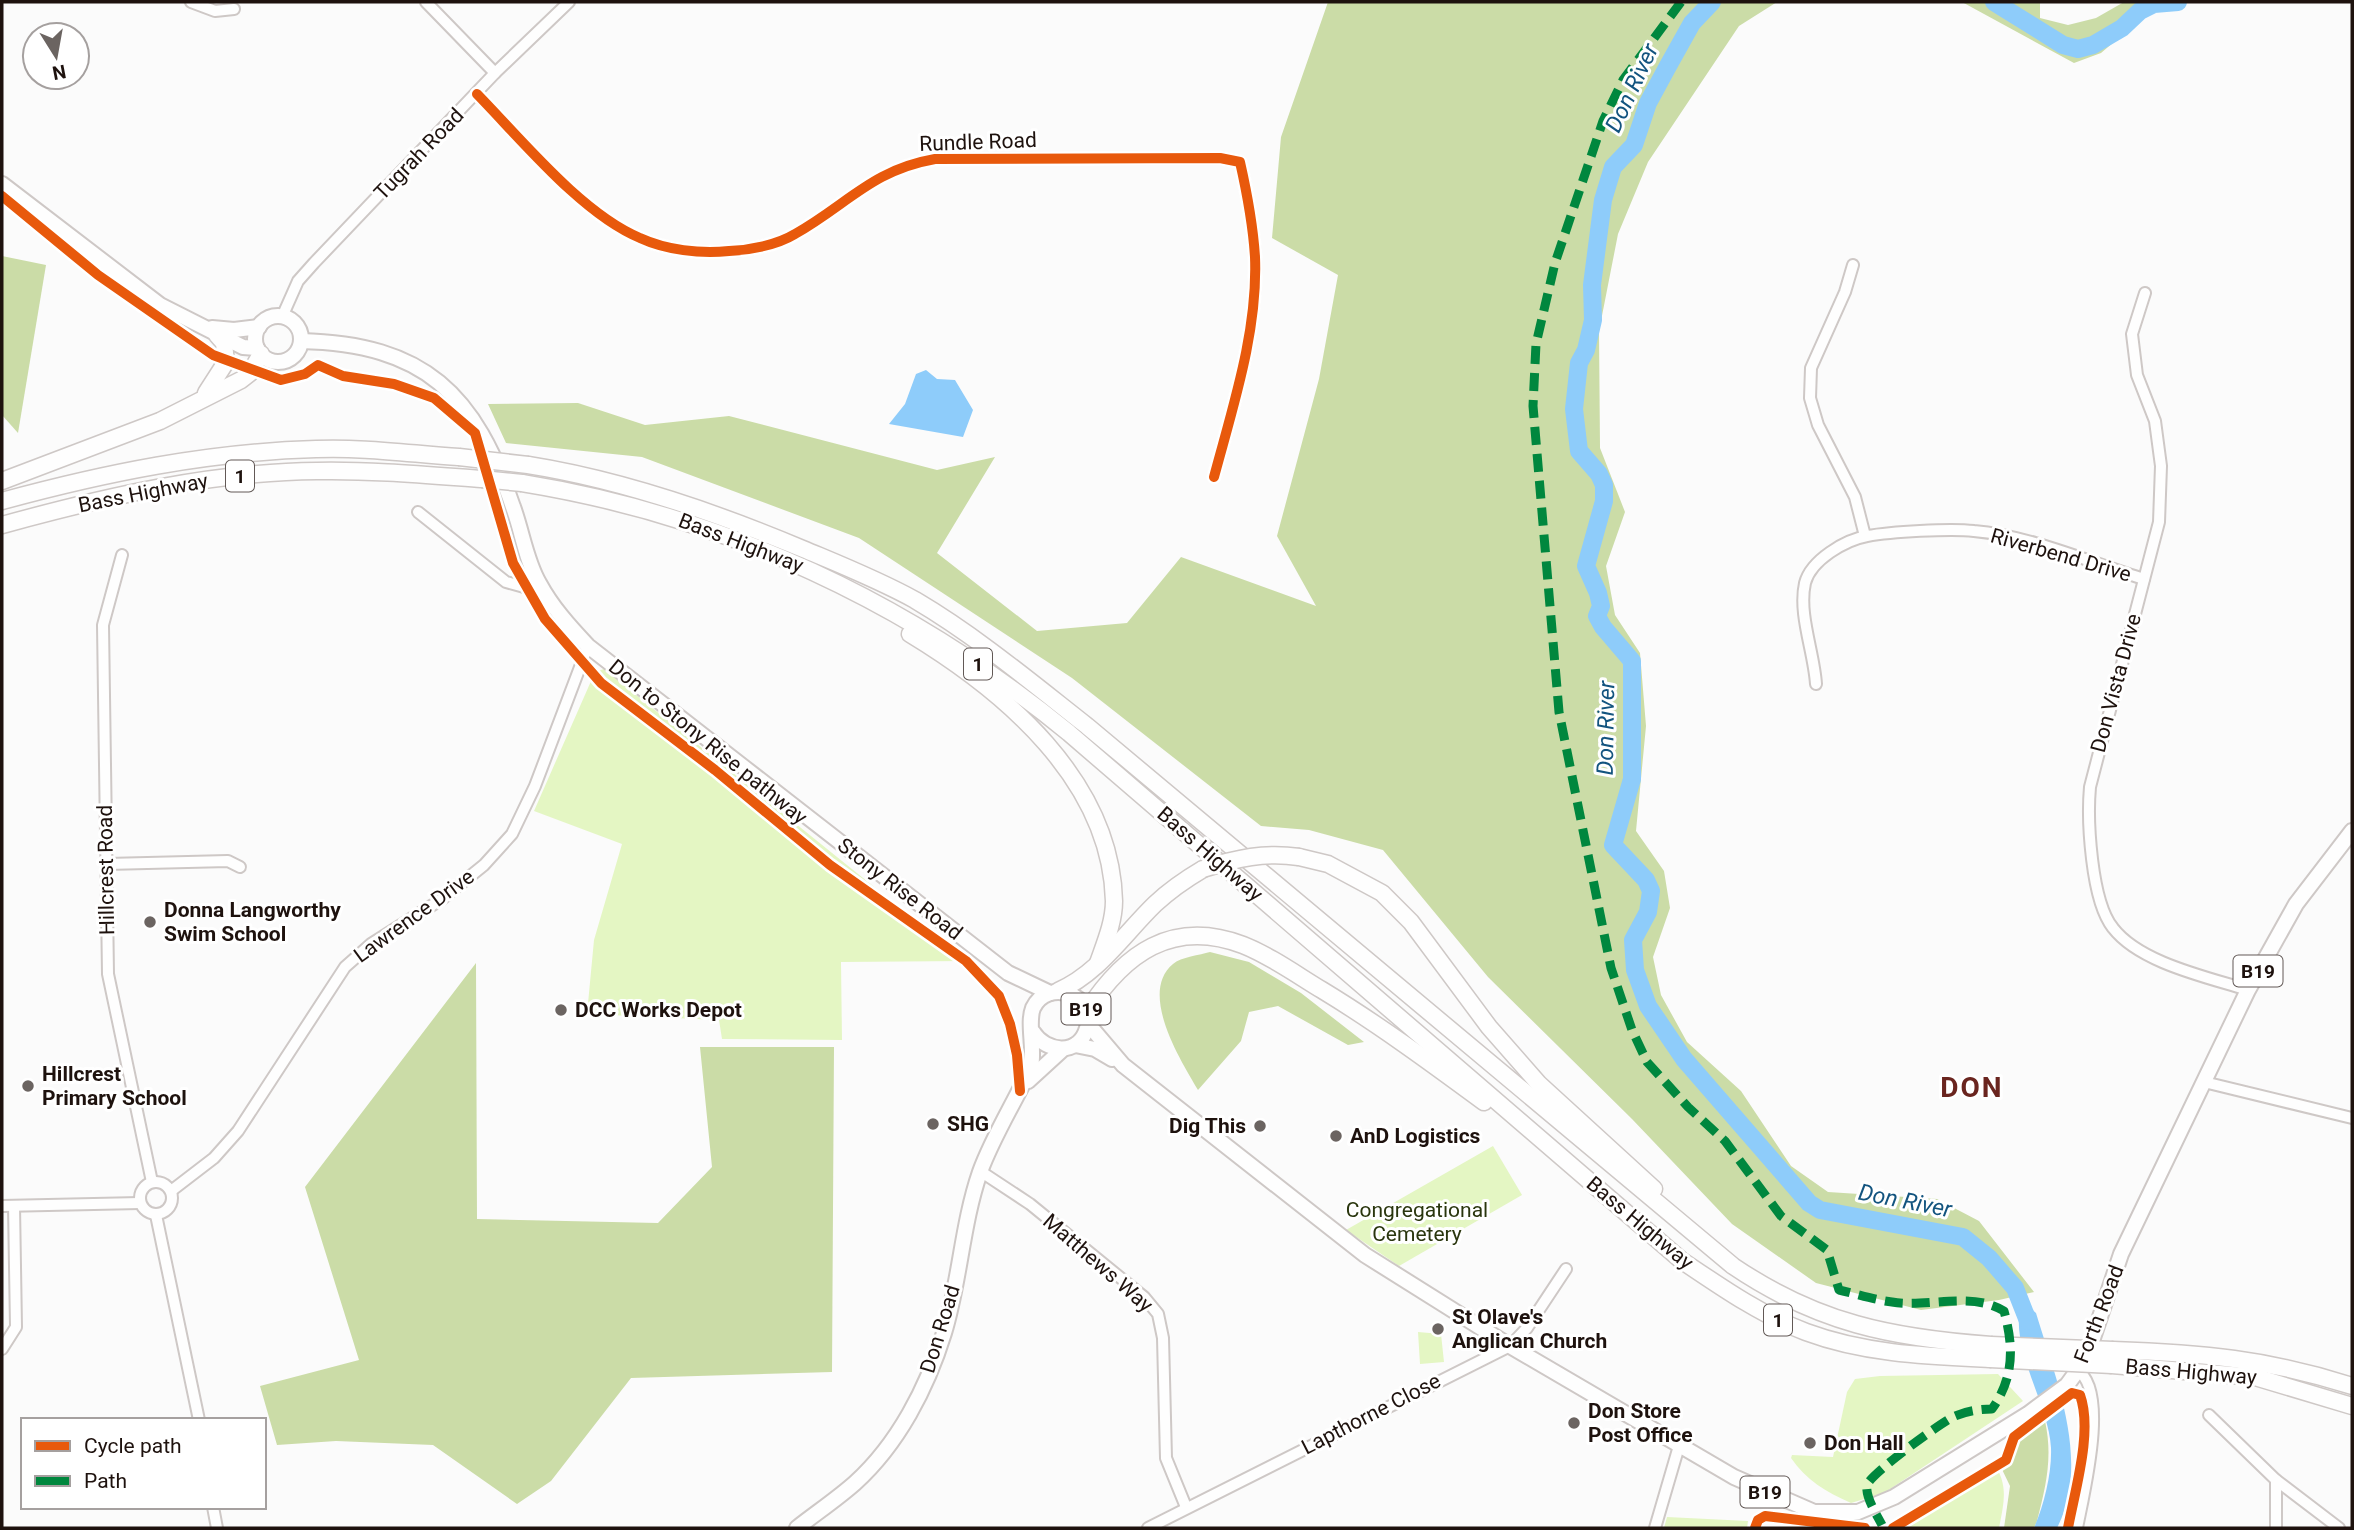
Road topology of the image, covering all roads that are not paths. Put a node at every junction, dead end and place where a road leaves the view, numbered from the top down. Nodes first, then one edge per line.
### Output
1 (191, 2) edge
2 (426, 2) edge
3 (569, 2) edge
4 (234, 9) dead end
5 (495, 73) junction
6 (477, 94) junction
7 (2, 184) edge
8 (1853, 265) dead end
9 (2145, 293) dead end
10 (282, 317) junction
11 (259, 327) junction
12 (210, 331) junction
13 (301, 341) junction
14 (259, 351) junction
15 (203, 397) junction
16 (1214, 477) dead end
17 (2, 481) edge
18 (2, 501) edge
19 (418, 512) dead end
20 (2, 525) edge
21 (1865, 536) junction
22 (122, 555) dead end
23 (818, 573) junction
24 (2144, 579) junction
25 (537, 580) junction
26 (588, 646) junction
27 (1815, 684) dead end
28 (2352, 831) edge
29 (107, 864) junction
30 (240, 867) dead end
31 (1098, 963) junction
32 (1008, 973) junction
33 (2248, 990) junction
34 (1054, 992) junction
35 (1031, 1012) junction
36 (1088, 1018) junction
37 (1033, 1032) junction
38 (1069, 1047) junction
39 (1123, 1065) junction
40 (2204, 1082) junction
41 (1020, 1091) junction
42 (2352, 1118) edge
43 (980, 1171) junction
44 (152, 1182) junction
45 (171, 1191) junction
46 (1604, 1192) junction
47 (140, 1203) junction
48 (2, 1206) edge
49 (14, 1206) junction
50 (156, 1215) junction
51 (1720, 1255) junction
52 (1566, 1269) dead end
53 (1510, 1346) junction
54 (2, 1349) edge
55 (1991, 1352) junction
56 (2113, 1358) junction
57 (2077, 1370) junction
58 (2352, 1386) edge
59 (2352, 1406) edge
60 (2209, 1415) dead end
61 (199, 1418) edge
62 (1679, 1446) junction
63 (2276, 1479) junction
64 (1186, 1507) junction
65 (213, 1509) edge
66 (217, 1528) edge
67 (797, 1528) edge
68 (1148, 1528) edge
69 (1655, 1528) edge
70 (2077, 1528) edge
71 (2276, 1528) edge
72 (2339, 1528) edge

1 - 4 street
2 - 5 street
3 - 5 street, Tugrah Road
5 - 6 street, Tugrah Road
6 - 10 street, Tugrah Road
6 - 16 street, Rundle Road
7 - 12 main road
8 - 21 street
9 - 24 street, Don Vista Drive
10 - 11 main road
10 - 13 main road
11 - 12 main road
11 - 14 main road
12 - 14 main road
12 - 15 highway
13 - 14 main road
13 - 25 main road, Stony Rise Road / B19
14 - 15 highway
15 - 17 highway
18 - 51 highway, Bass Highway / 1, bridge
19 - 25 street
20 - 23 highway, Bass Highway / 1, bridge
21 - 24 street, Riverbend Drive
21 - 27 street, Riverbend Drive
22 - 29 street, Hillcrest Road
23 - 31 highway
23 - 46 highway, Bass Highway / 1
24 - 33 street, Don Vista Drive
25 - 26 main road, Stony Rise Road / B19
26 - 32 main road, Stony Rise Road / B19
26 - 45 street, Lawrence Drive
28 - 33 main road, Forth Road / B19
29 - 30 street
29 - 44 street, Hillcrest Road
31 - 34 highway
31 - 51 highway, bridge
32 - 34 main road, Stony Rise Road / B19
32 - 35 main road, Stony Rise Road / B19
33 - 40 main road, Forth Road / B19
34 - 35 main road, B19
34 - 36 main road, B19
35 - 37 main road, B19
36 - 38 main road, B19
36 - 39 main road, B19
36 - 46 highway
37 - 38 main road, B19
37 - 41 main road, Don Road
38 - 39 main road, B19
38 - 41 main road, Don Road
39 - 53 main road, B19
40 - 42 street
40 - 57 main road, Forth Road / B19
41 - 43 main road, Don Road
43 - 64 street, Matthews Way
43 - 67 main road, Don Road
44 - 45 street
44 - 47 street
45 - 50 street
46 - 55 highway, Bass Highway / 1
47 - 49 street
47 - 50 street
48 - 49 street
49 - 54 street
50 - 61 street
51 - 55 highway, Bass Highway / 1
52 - 53 street, Lapthorne Close
53 - 62 main road, Forth Road / B19
53 - 64 street, Lapthorne Close
55 - 56 highway, Bass Highway / 1, bridge
56 - 58 highway, Bass Highway / 1
56 - 59 highway, Bass Highway / 1
57 - 62 main road, Forth Road / B19
57 - 70 street
60 - 63 street
62 - 69 street
63 - 71 street
63 - 72 street
64 - 68 street, Lapthorne Close
65 - 66 street

